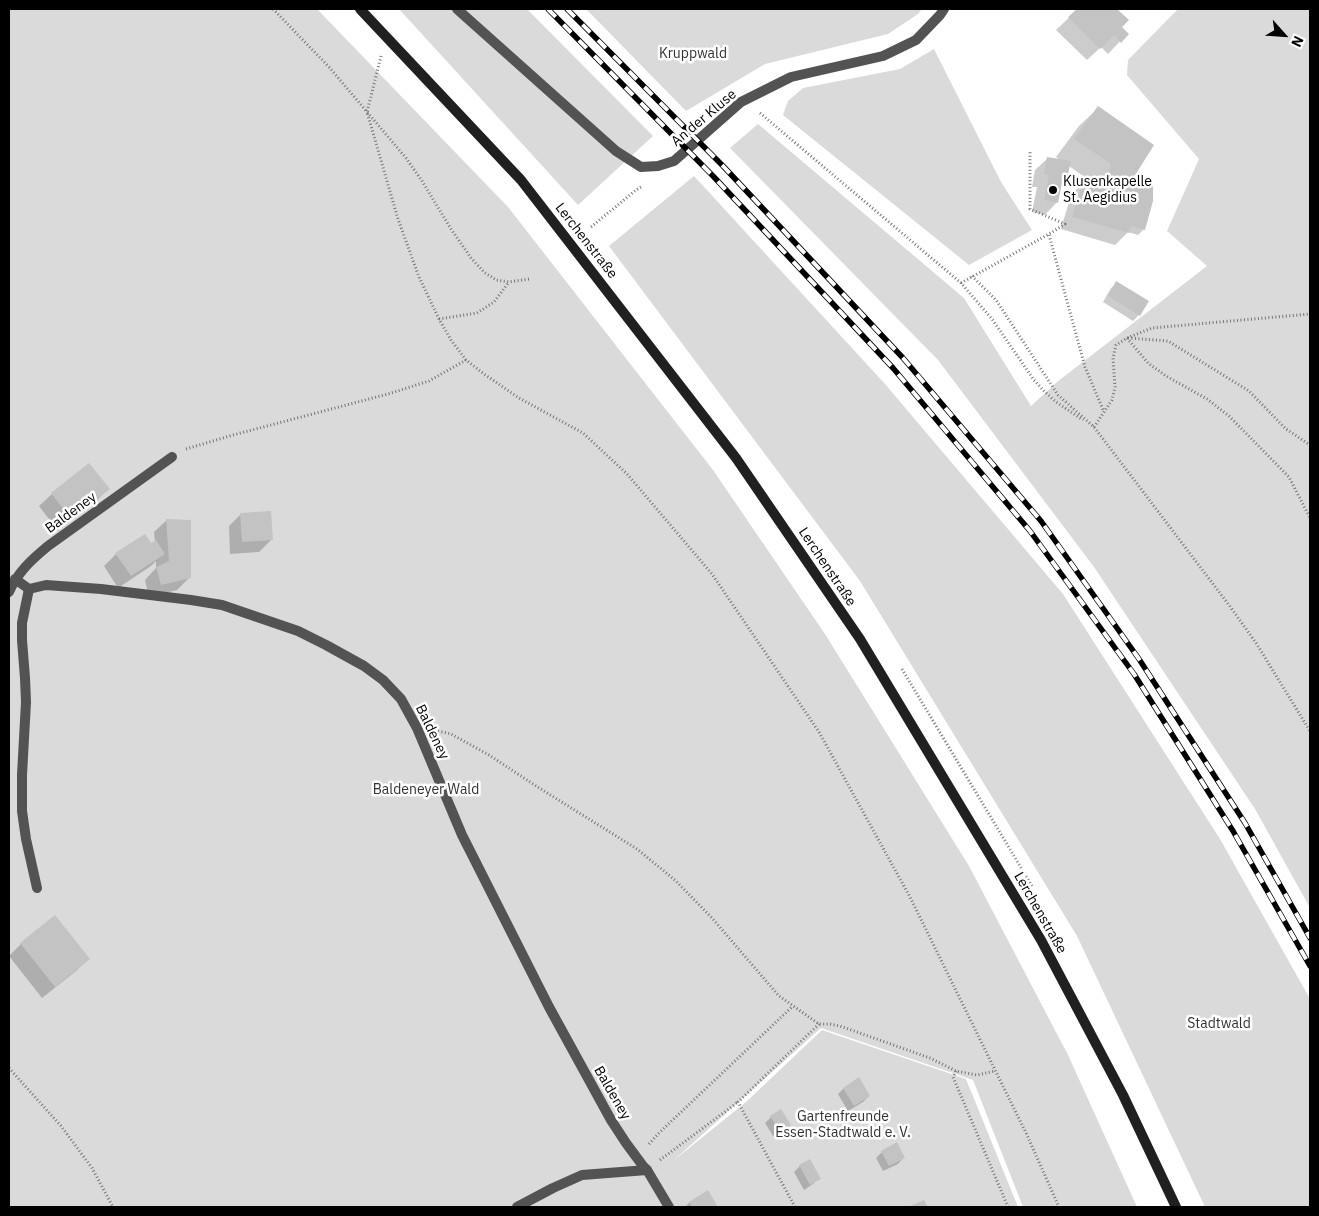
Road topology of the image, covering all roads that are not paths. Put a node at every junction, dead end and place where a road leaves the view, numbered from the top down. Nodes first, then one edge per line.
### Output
1 (360, 9) edge
2 (457, 9) edge
3 (944, 9) edge
4 (172, 457) road end
5 (15, 579) junction
6 (30, 588) junction
7 (9, 592) edge
8 (37, 888) dead end
9 (645, 1168) junction
10 (517, 1207) edge
11 (669, 1207) edge
12 (1176, 1207) edge

1 - 12 main road, Lerchenstraße
2 - 3 street, An der Kluse
4 - 5 street, Baldeney
5 - 6 street
5 - 7 street, Baldeney
6 - 8 street
6 - 9 street, Baldeney
9 - 10 street
9 - 11 street, Baldeney

